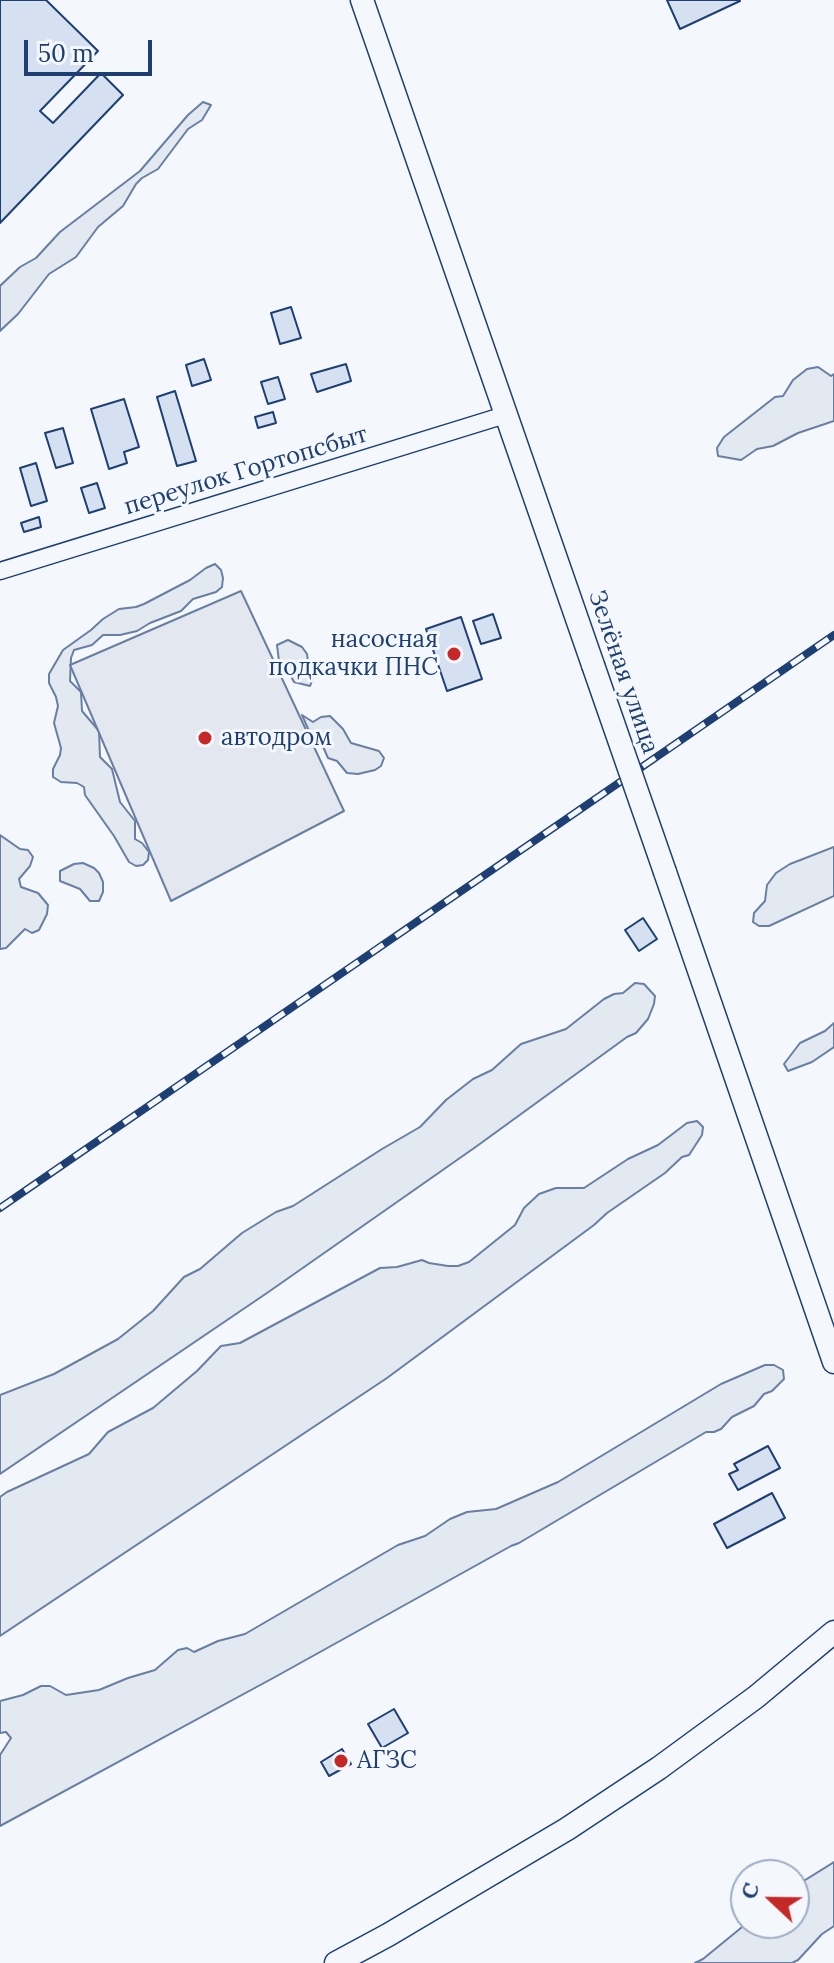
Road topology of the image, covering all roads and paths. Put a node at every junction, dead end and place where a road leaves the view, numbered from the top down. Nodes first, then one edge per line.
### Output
1 (362, 0) edge
2 (505, 415) junction
3 (0, 571) edge
4 (834, 1362) edge
5 (834, 1632) edge
6 (336, 1963) edge

1 - 2 street, Зелёная улица
2 - 3 street, переулок Гортопсбыт
2 - 4 street, Зелёная улица, bridge
5 - 6 street

